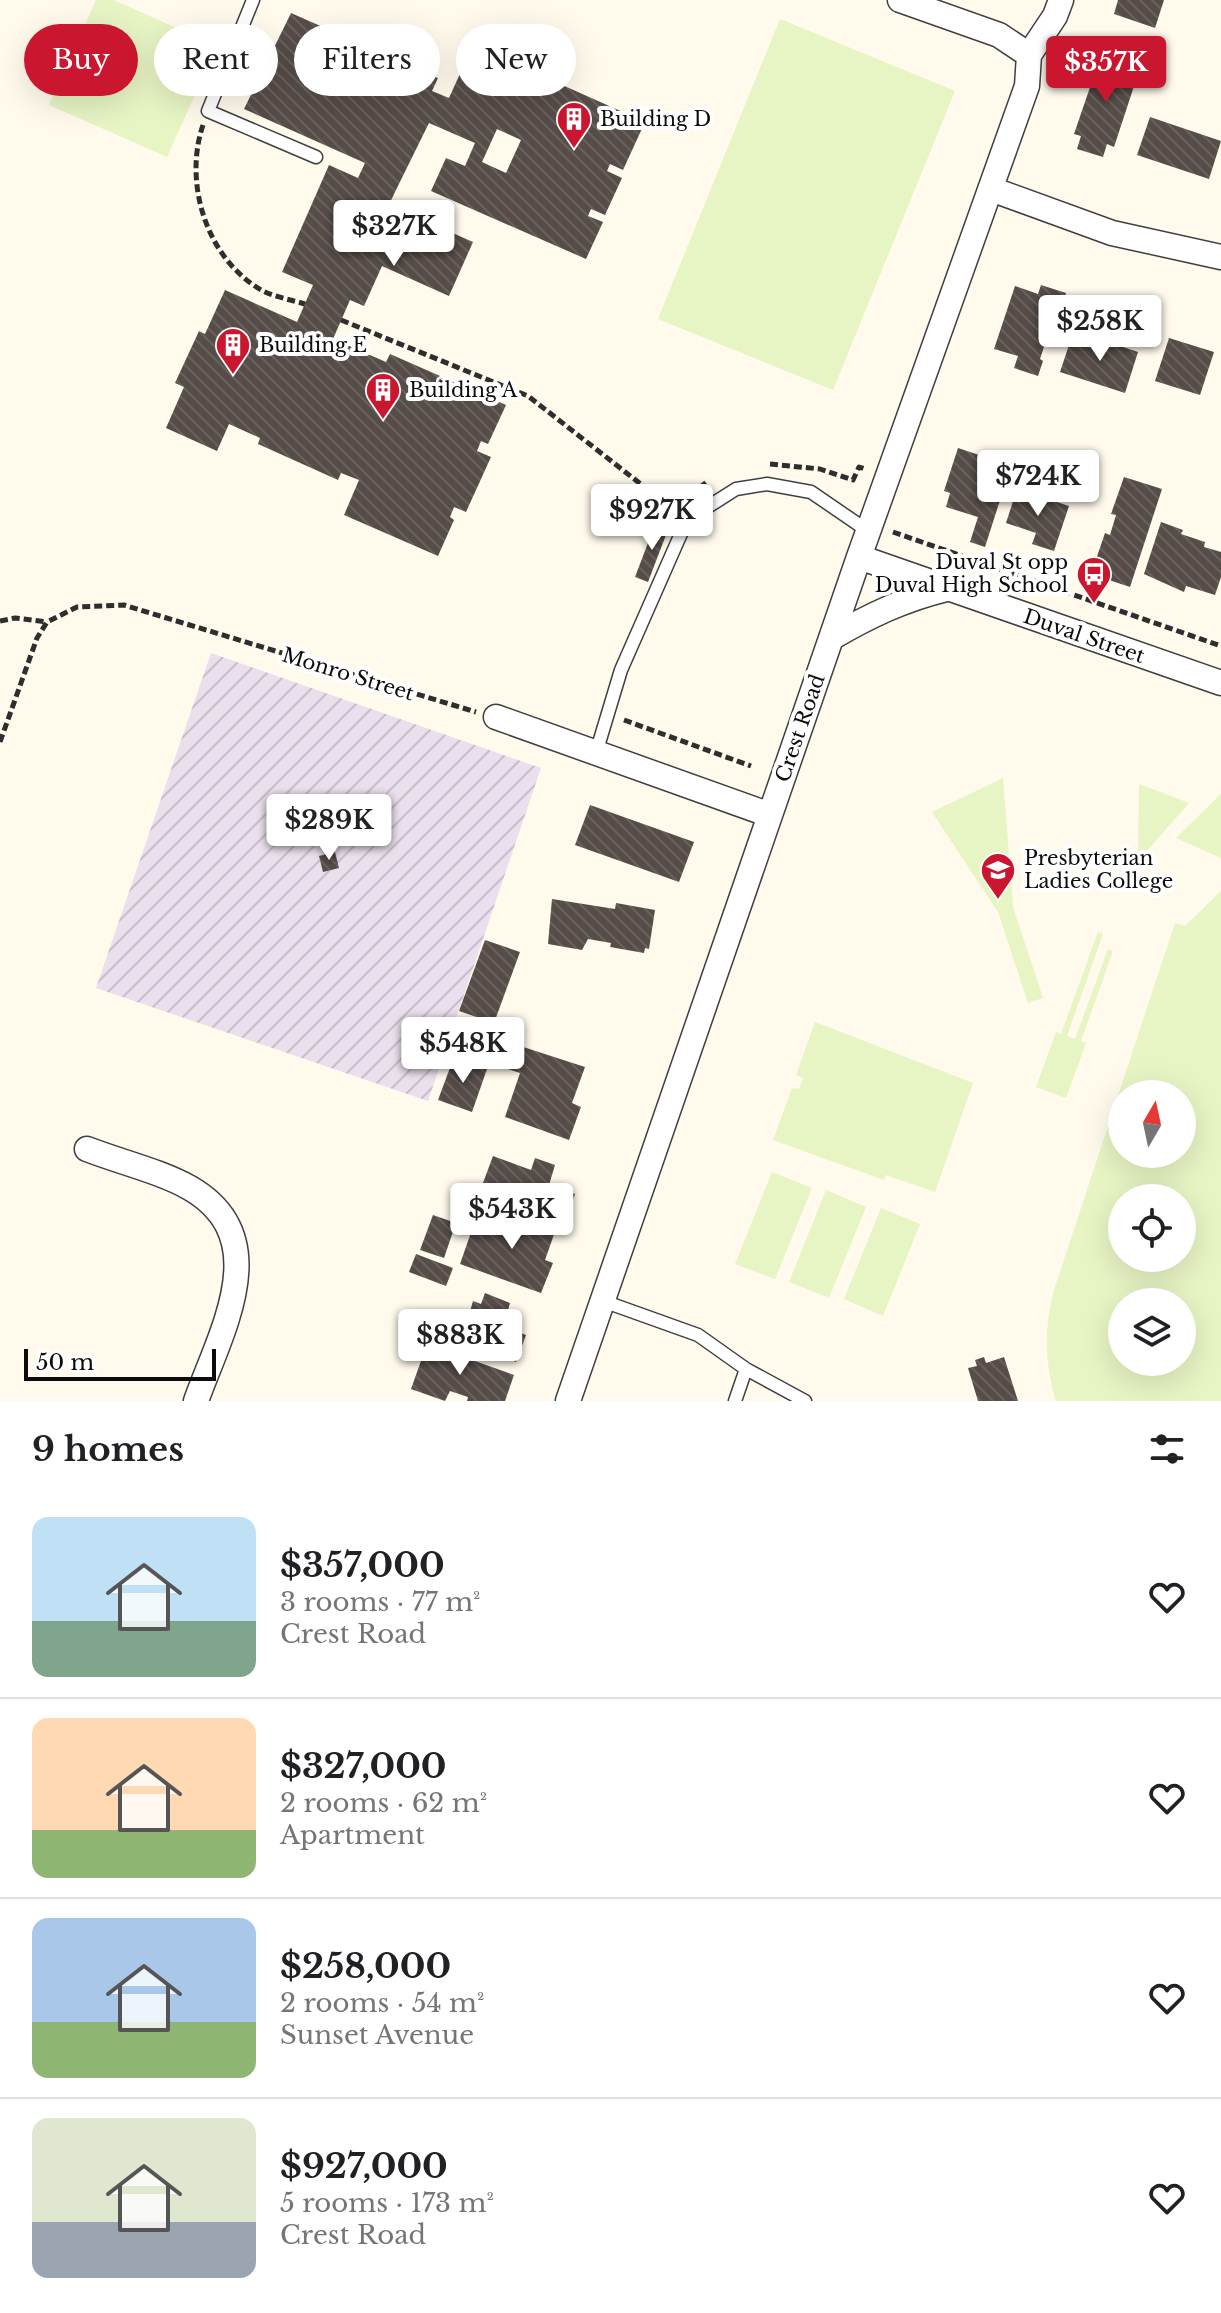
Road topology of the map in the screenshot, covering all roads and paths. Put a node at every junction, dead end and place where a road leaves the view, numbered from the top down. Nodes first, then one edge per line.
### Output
1 (253, 0) edge
2 (900, 0) edge
3 (1061, 0) edge
4 (1029, 55) junction
5 (208, 111) junction
6 (316, 157) dead end
7 (991, 189) junction
8 (1221, 257) edge
9 (305, 304) dead end
10 (341, 320) dead end
11 (761, 465) dead end
12 (867, 470) dead end
13 (719, 476) dead end
14 (868, 531) junction
15 (893, 532) dead end
16 (859, 557) junction
17 (946, 589) junction
18 (0, 621) edge
19 (47, 622) junction
20 (831, 638) junction
21 (1221, 646) edge
22 (1221, 683) edge
23 (496, 717) joint
24 (627, 720) dead end
25 (0, 742) edge
26 (596, 753) junction
27 (751, 766) dead end
28 (770, 815) junction
29 (87, 1149) dead end
30 (603, 1301) junction
31 (746, 1369) junction
32 (800, 1400) edge
33 (196, 1401) edge
34 (568, 1401) edge
35 (735, 1401) edge

1 - 5 lane
2 - 4 street
3 - 4 street
4 - 7 street, Crest Road
5 - 6 lane
5 - 9 path
7 - 8 street
7 - 14 street, Crest Road
10 - 13 path
11 - 12 path
14 - 16 street, Crest Road
14 - 26 lane
15 - 21 path
16 - 17 street, Duval Street
16 - 20 street, Crest Road
17 - 20 street
17 - 22 street, Duval Street
18 - 19 path
19 - 23 path, Monro Street
19 - 25 path
20 - 28 street, Crest Road
23 - 26 street
24 - 27 path
26 - 28 street
28 - 30 street, Crest Road
29 - 33 street
30 - 31 lane
30 - 34 street, Crest Road
31 - 32 lane
31 - 35 lane

